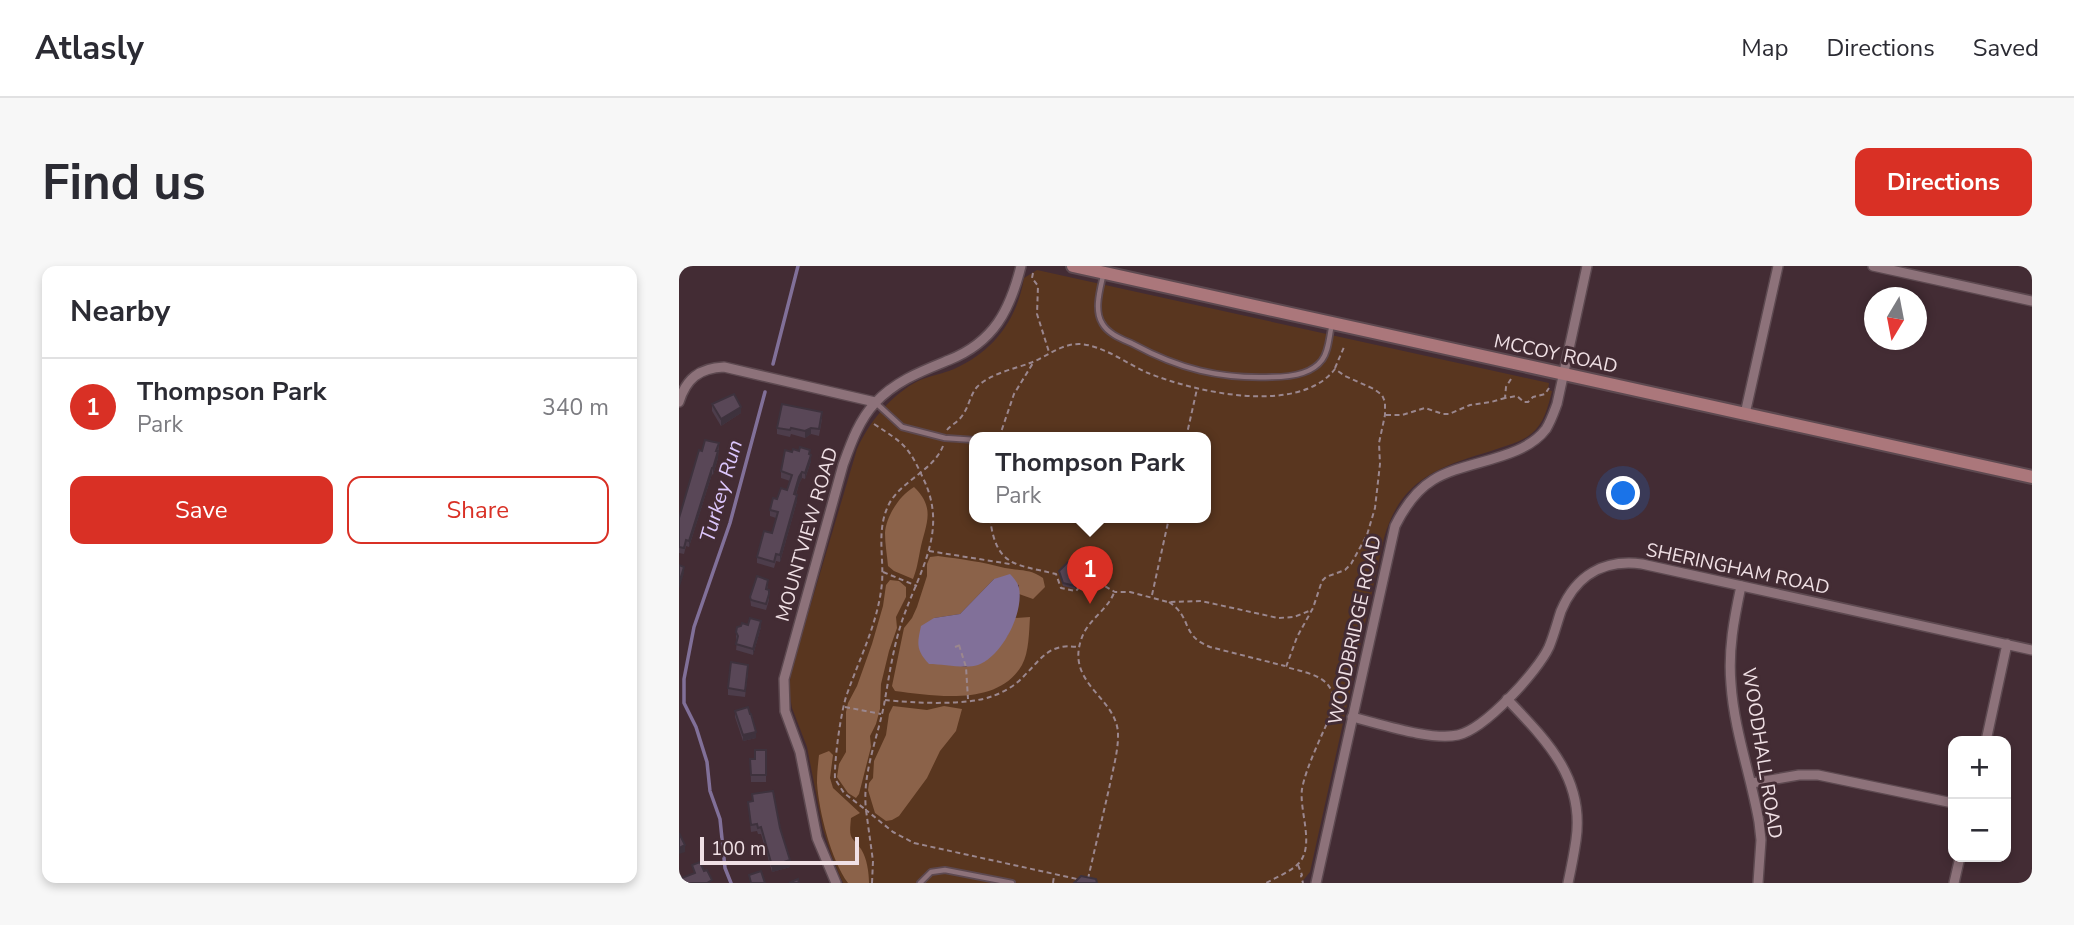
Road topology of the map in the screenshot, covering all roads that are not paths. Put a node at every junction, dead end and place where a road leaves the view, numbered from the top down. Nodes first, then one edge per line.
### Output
1 (1021, 266) edge
2 (1073, 266) edge
3 (1587, 266) edge
4 (1778, 266) edge
5 (1873, 266) edge
6 (1103, 273) junction
7 (2032, 301) edge
8 (1332, 323) junction
9 (1563, 374) junction
10 (679, 402) edge
11 (875, 402) junction
12 (1745, 414) junction
13 (969, 440) edge
14 (2032, 477) edge
15 (1741, 586) junction
16 (2007, 644) junction
17 (2032, 650) edge
18 (1507, 699) junction
19 (1352, 717) junction
20 (1987, 736) edge
21 (1752, 783) junction
22 (1948, 802) edge
23 (1959, 862) edge
24 (836, 883) edge
25 (920, 883) edge
26 (1012, 883) edge
27 (1316, 883) edge
28 (1568, 883) edge
29 (1758, 883) edge
30 (1954, 883) edge

1 - 11 street, MOUNTVIEW ROAD
2 - 6 main road, MCCOY ROAD
3 - 9 street, WOODBRIDGE ROAD
4 - 12 street
5 - 7 street
6 - 8 main road, MCCOY ROAD
6 - 8 lane
8 - 9 main road, MCCOY ROAD
9 - 12 main road, MCCOY ROAD
9 - 19 street, WOODBRIDGE ROAD
10 - 11 street
11 - 13 lane
11 - 24 street, MOUNTVIEW ROAD
12 - 14 main road, MCCOY ROAD
15 - 16 street, SHERINGHAM ROAD
15 - 18 street, SHERINGHAM ROAD
15 - 21 street, WOODHALL ROAD
16 - 17 street, SHERINGHAM ROAD
16 - 20 street
18 - 19 street, SHERINGHAM ROAD
18 - 28 street
19 - 27 street, WOODBRIDGE ROAD
21 - 22 street
21 - 29 street, WOODHALL ROAD
23 - 30 street
25 - 26 lane

